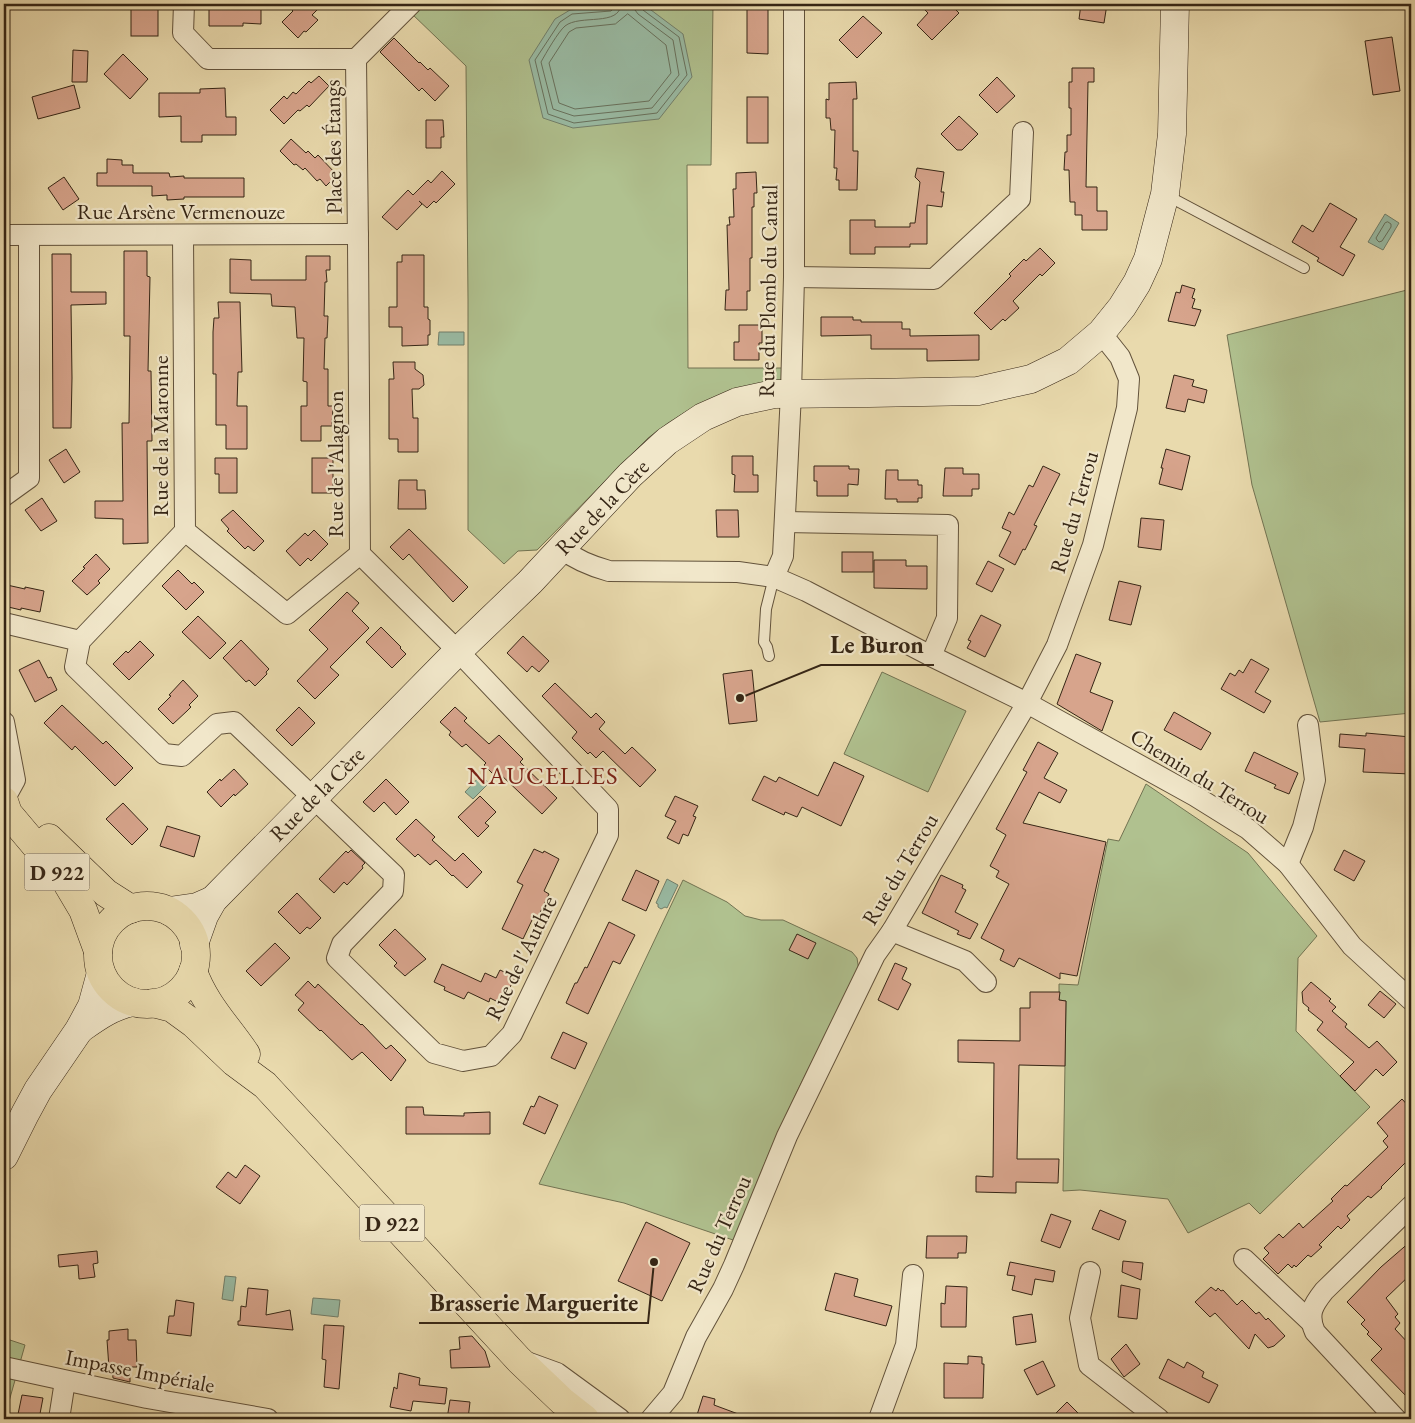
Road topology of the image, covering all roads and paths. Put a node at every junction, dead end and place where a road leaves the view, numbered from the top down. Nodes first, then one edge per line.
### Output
1 (184, 4) edge
2 (411, 4) edge
3 (1174, 4) edge
4 (800, 6) edge
5 (356, 59) junction
6 (1023, 132) dead end
7 (1165, 194) junction
8 (358, 234) junction
9 (4, 235) edge
10 (29, 235) junction
11 (183, 235) junction
12 (1304, 268) dead end
13 (794, 277) junction
14 (1101, 333) junction
15 (791, 393) junction
16 (4, 496) edge
17 (785, 522) junction
18 (185, 531) junction
19 (562, 548) junction
20 (360, 554) junction
21 (774, 577) junction
22 (4, 624) edge
23 (80, 641) junction
24 (458, 652) junction
25 (769, 656) dead end
26 (931, 656) junction
27 (1027, 703) junction
28 (4, 722) edge
29 (1308, 725) dead end
30 (314, 797) junction
31 (4, 801) edge
32 (1288, 864) junction
33 (213, 900) junction
34 (131, 909) junction
35 (169, 911) junction
36 (892, 931) junction
37 (193, 957) junction
38 (100, 962) junction
39 (986, 982) dead end
40 (1410, 996) edge
41 (143, 1002) junction
42 (79, 1030) junction
43 (265, 1086) junction
44 (4, 1156) edge
45 (1411, 1206) edge
46 (1244, 1259) dead end
47 (1090, 1272) dead end
48 (912, 1276) dead end
49 (1310, 1322) junction
50 (519, 1360) junction
51 (4, 1367) edge
52 (65, 1381) junction
53 (59, 1419) edge
54 (268, 1419) edge
55 (586, 1419) edge
56 (620, 1419) edge
57 (651, 1419) edge
58 (879, 1419) edge
59 (1159, 1419) edge
60 (1396, 1419) edge

1 - 5 street
2 - 5 street
3 - 7 street, Rue de la Cère
4 - 13 street, Rue du Plomb du Cantal
5 - 8 street, Place des Étangs
6 - 13 street
7 - 12 lane
7 - 14 street, Rue de la Cère
8 - 11 street, Rue Arsène Vermenouze
8 - 20 street, Rue de l'Alagnon
9 - 10 street, Rue Arsène Vermenouze
10 - 11 street, Rue Arsène Vermenouze
10 - 16 street
11 - 18 street, Rue de la Maronne
13 - 15 street, Rue du Plomb du Cantal
14 - 15 street, Rue de la Cère
14 - 27 street, Rue du Terrou
15 - 17 street, Rue du Plomb du Cantal
15 - 19 street, Rue de la Cère
17 - 21 street, Rue du Plomb du Cantal
17 - 26 street
18 - 20 street, Rue de la Maronne
18 - 23 street
19 - 21 street, Chemin du Terrou
19 - 24 street, Rue de la Cère
20 - 24 street, Rue de l'Alagnon
21 - 25 lane
21 - 26 street, Chemin du Terrou
22 - 23 street
23 - 30 street
24 - 30 street, Rue de la Cère
24 - 30 street, Rue de l'Authre
26 - 27 street, Chemin du Terrou
27 - 32 street, Chemin du Terrou
27 - 36 street, Rue du Terrou
28 - 31 street
29 - 32 street
30 - 33 street, Rue de la Cère
31 - 34 main road, D 922
31 - 38 main road, D 922
32 - 40 street, Chemin du Terrou
33 - 35 street, Rue de la Cère
33 - 37 street, Rue de la Cère
34 - 35 main road
34 - 38 main road
35 - 37 main road
36 - 39 street
36 - 57 street, Rue du Terrou
37 - 41 main road
37 - 43 main road, D 922
38 - 41 main road
38 - 42 street
41 - 42 street
41 - 43 main road, D 922
42 - 44 street
43 - 50 main road, D 922
45 - 49 street
46 - 49 street
47 - 59 street
48 - 58 street
49 - 60 street
50 - 55 main road, D 922
50 - 56 street
51 - 52 street, Impasse Impériale
52 - 53 street
52 - 54 street, Impasse Impériale

